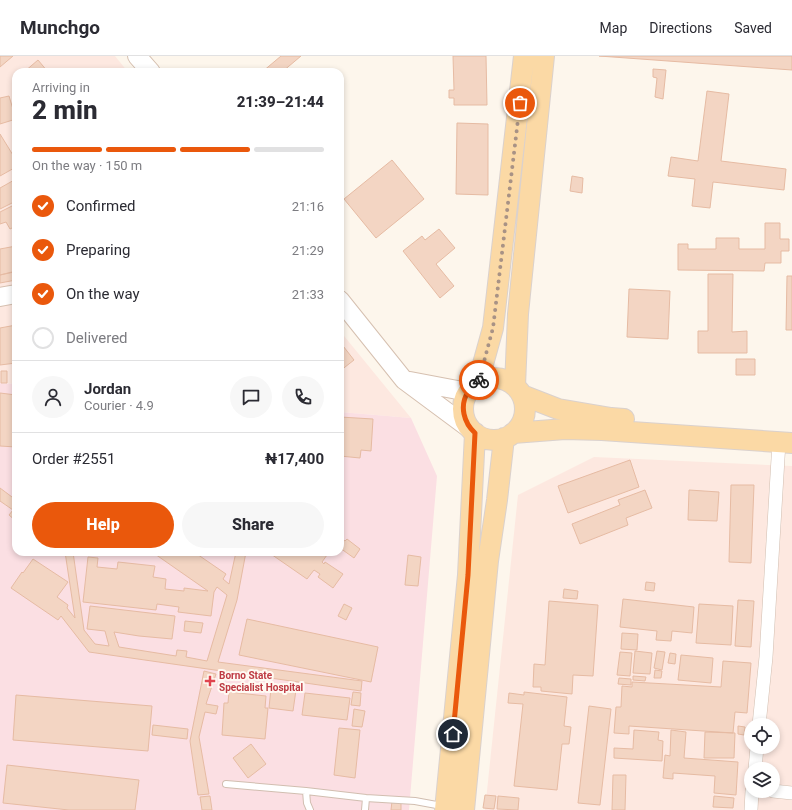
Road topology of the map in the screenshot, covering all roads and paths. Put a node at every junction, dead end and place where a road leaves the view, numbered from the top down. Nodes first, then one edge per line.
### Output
1 (137, 56) edge
2 (524, 56) edge
3 (544, 56) edge
4 (148, 68) edge
5 (12, 295) edge
6 (0, 297) edge
7 (344, 305) edge
8 (404, 380) junction
9 (473, 387) junction
10 (519, 391) junction
11 (473, 431) junction
12 (509, 436) junction
13 (788, 439) edge
14 (760, 718) edge
15 (226, 784) dead end
16 (306, 791) junction
17 (780, 792) edge
18 (792, 793) edge
19 (366, 798) junction
20 (752, 798) edge
21 (452, 809) edge
22 (310, 810) edge
23 (365, 810) edge
24 (751, 810) edge

1 - 4 main road
2 - 9 main road
3 - 10 main road
5 - 6 main road
7 - 8 main road
8 - 9 main road
8 - 11 main road
9 - 10 main road
9 - 11 main road
10 - 12 main road
10 - 13 main road
11 - 12 main road
11 - 21 main road
12 - 13 main road
12 - 21 main road
13 - 14 street
15 - 16 lane
16 - 19 lane
16 - 22 lane
17 - 18 street
19 - 21 lane
19 - 23 lane
20 - 24 street

